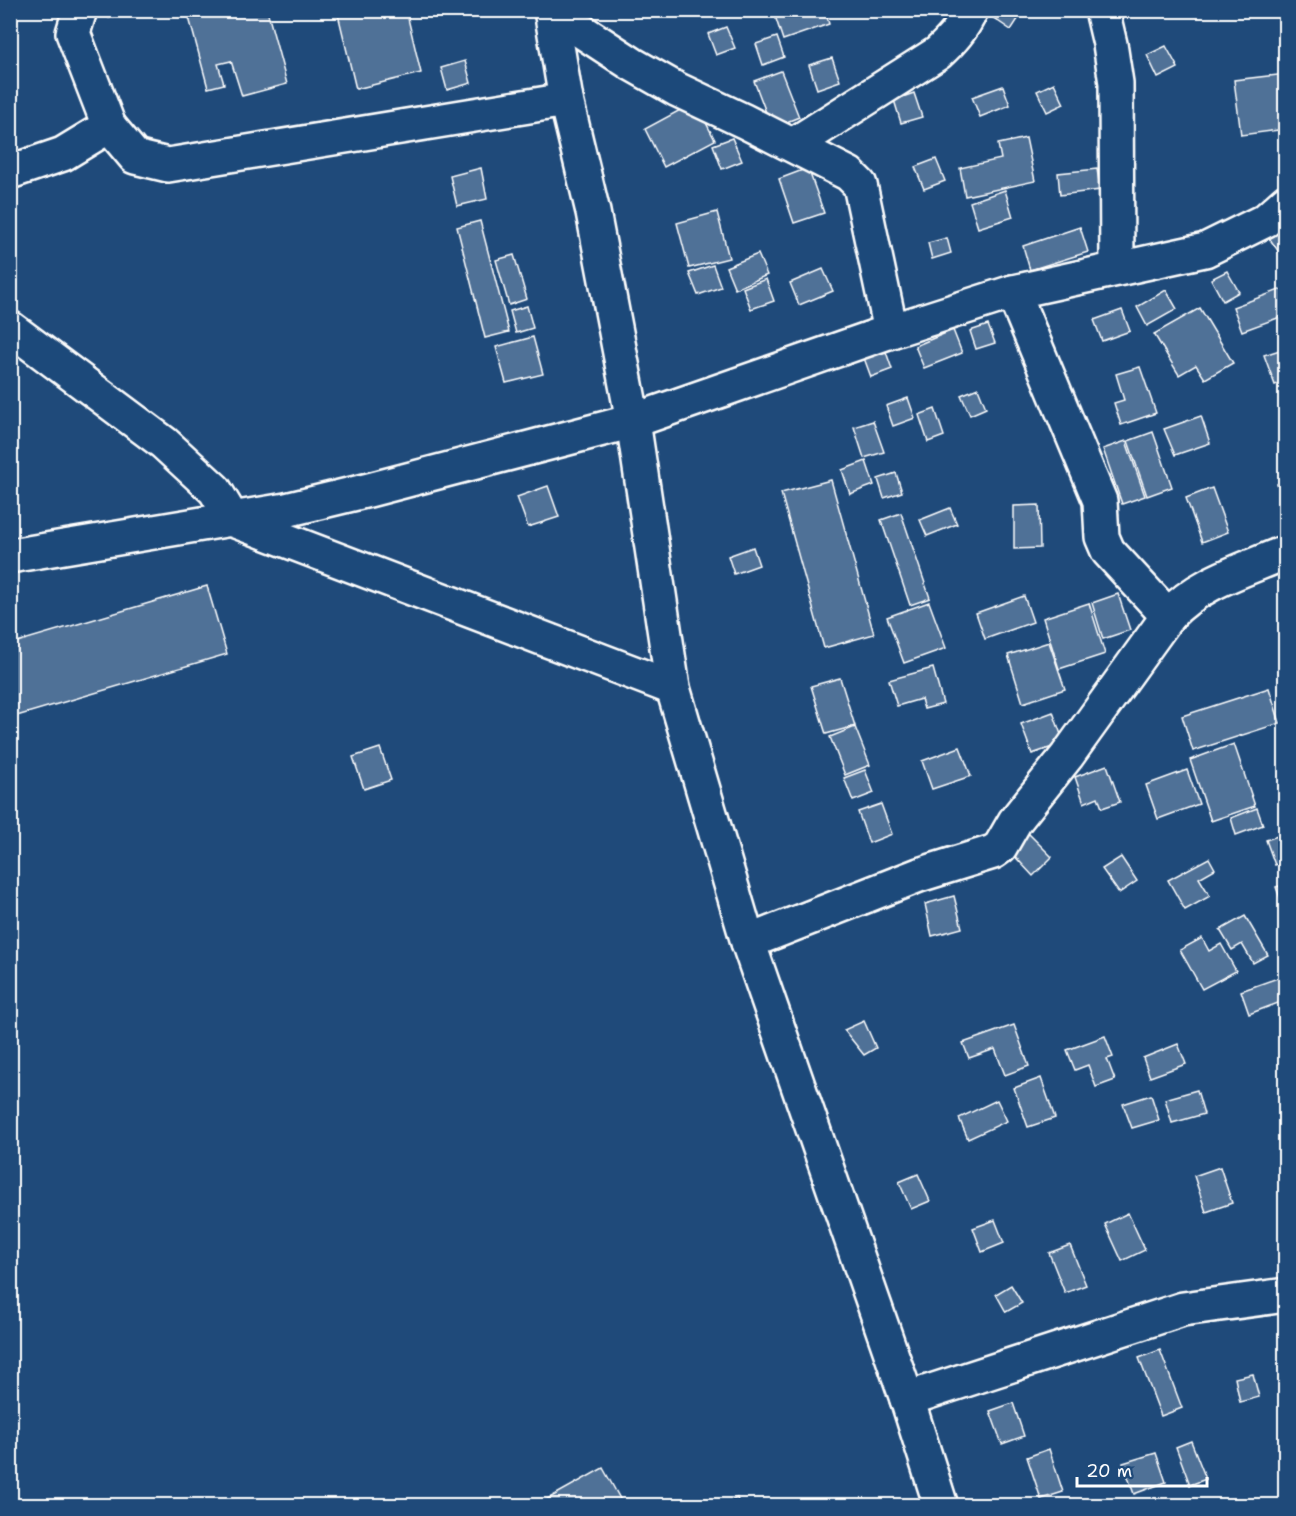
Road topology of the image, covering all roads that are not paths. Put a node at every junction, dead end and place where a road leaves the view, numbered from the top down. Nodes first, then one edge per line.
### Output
1 (80, 10) edge
2 (971, 10) edge
3 (1102, 10) edge
4 (551, 11) edge
5 (566, 100) junction
6 (109, 126) junction
7 (793, 145) junction
8 (10, 172) edge
9 (1286, 202) edge
10 (1117, 268) junction
11 (1013, 292) junction
12 (10, 328) edge
13 (891, 331) junction
14 (633, 421) junction
15 (233, 520) junction
16 (1286, 552) edge
17 (10, 556) edge
18 (1168, 616) junction
19 (673, 688) junction
20 (748, 942) junction
21 (1286, 1295) edge
22 (907, 1399) junction
23 (941, 1506) edge

1 - 6 street
2 - 7 street
3 - 10 street
4 - 5 street
4 - 7 street
5 - 6 street
5 - 14 street
6 - 8 street
7 - 13 street
9 - 10 street
10 - 11 street
11 - 13 street
11 - 18 street
12 - 15 street
13 - 14 street
14 - 15 street
14 - 19 street
15 - 17 street
15 - 19 street
16 - 18 street
18 - 20 street
19 - 20 street
20 - 22 street
21 - 22 street
22 - 23 street

